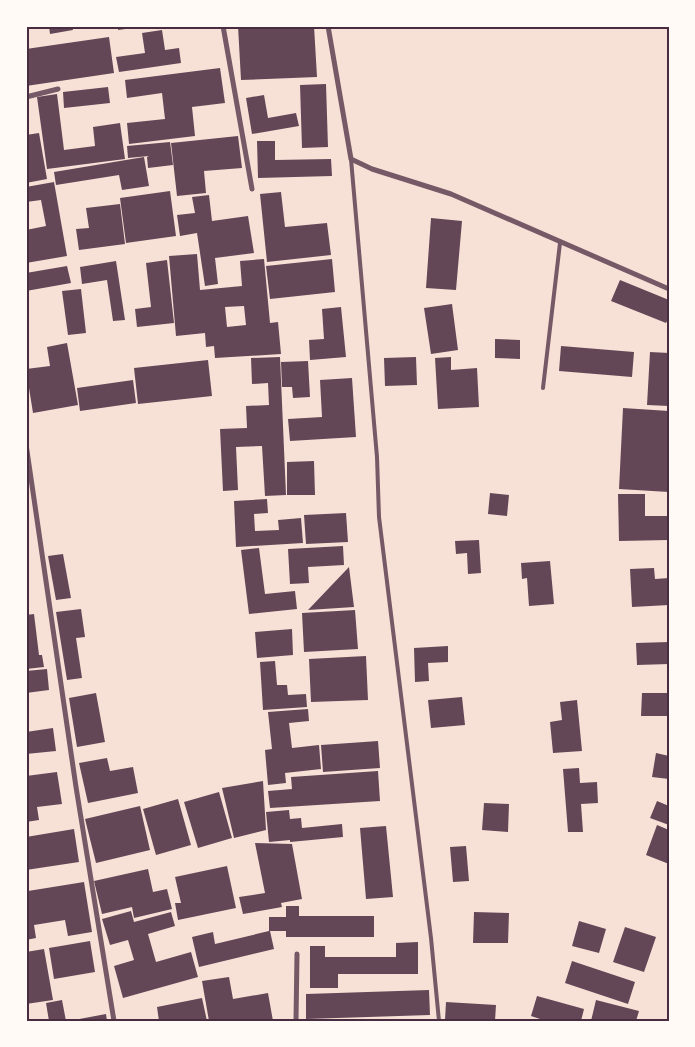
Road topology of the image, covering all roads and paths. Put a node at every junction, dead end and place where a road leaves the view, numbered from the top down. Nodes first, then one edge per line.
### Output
1 (224, 26) edge
2 (328, 26) edge
3 (58, 89) dead end
4 (26, 97) edge
5 (351, 159) junction
6 (252, 189) dead end
7 (560, 243) junction
8 (669, 289) edge
9 (543, 388) dead end
10 (26, 444) edge
11 (297, 954) dead end
12 (114, 1021) edge
13 (296, 1021) edge
14 (439, 1021) edge

1 - 6 street
2 - 5 street
3 - 4 street
5 - 7 street
5 - 14 lane
7 - 8 street
7 - 9 lane
10 - 12 street
11 - 13 street

